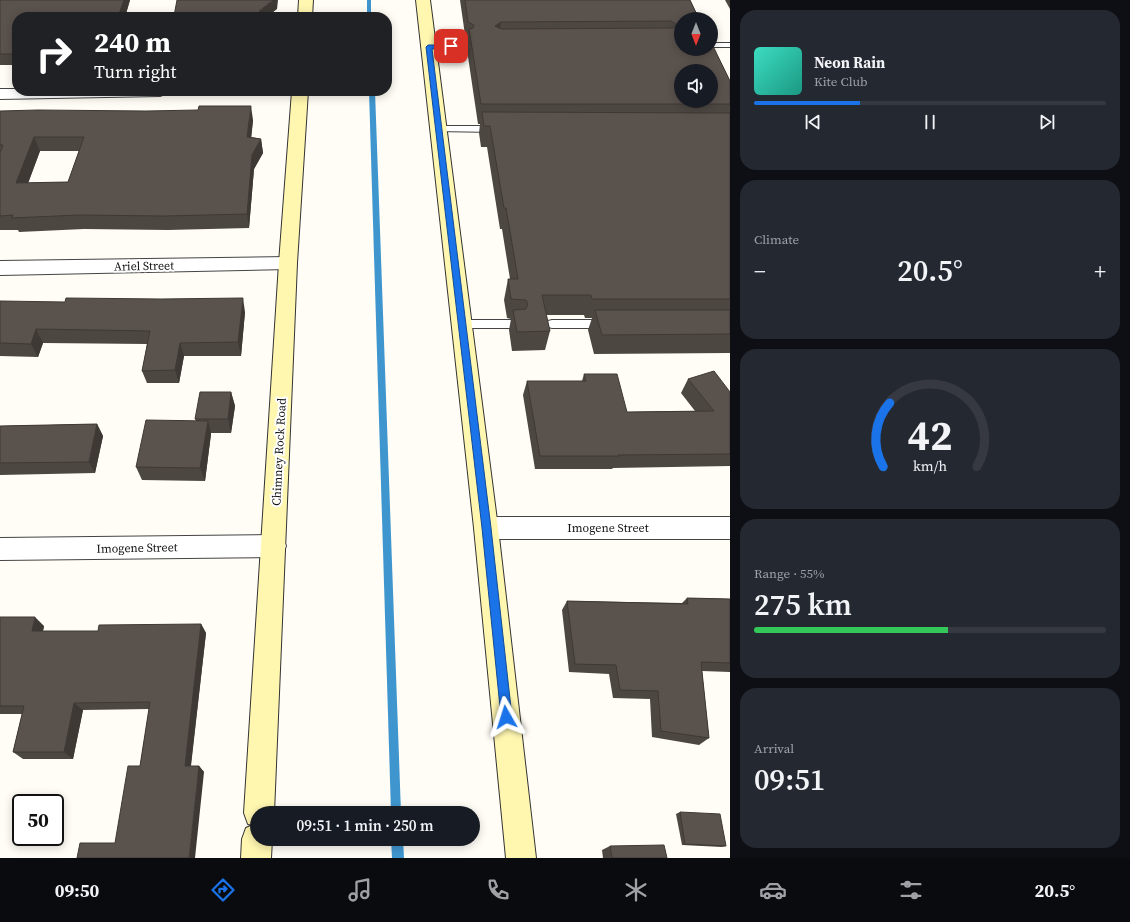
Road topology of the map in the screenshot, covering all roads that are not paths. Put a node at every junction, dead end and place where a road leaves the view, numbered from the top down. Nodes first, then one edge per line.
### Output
1 (306, 0) edge
2 (423, 0) edge
3 (305, 12) edge
4 (718, 45) edge
5 (730, 45) edge
6 (466, 46) edge
7 (428, 47) junction
8 (0, 94) edge
9 (12, 94) edge
10 (300, 96) edge
11 (438, 129) junction
12 (502, 129) edge
13 (288, 263) junction
14 (0, 268) edge
15 (462, 324) junction
16 (517, 324) edge
17 (552, 324) dead end
18 (614, 324) edge
19 (486, 528) junction
20 (730, 528) edge
21 (274, 546) junction
22 (0, 549) edge
23 (259, 806) edge
24 (257, 846) edge
25 (256, 858) edge
26 (521, 858) edge

1 - 3 main road
2 - 7 main road
4 - 5 lane
6 - 7 lane
7 - 11 main road
8 - 9 street
10 - 13 main road, Chimney Rock Road
11 - 12 lane
11 - 15 main road
13 - 14 street, Ariel Street
13 - 21 main road, Chimney Rock Road
15 - 16 lane
15 - 19 main road
17 - 18 lane
19 - 20 street, Imogene Street
19 - 26 main road
21 - 22 street, Imogene Street
21 - 23 main road, Chimney Rock Road
24 - 25 main road

